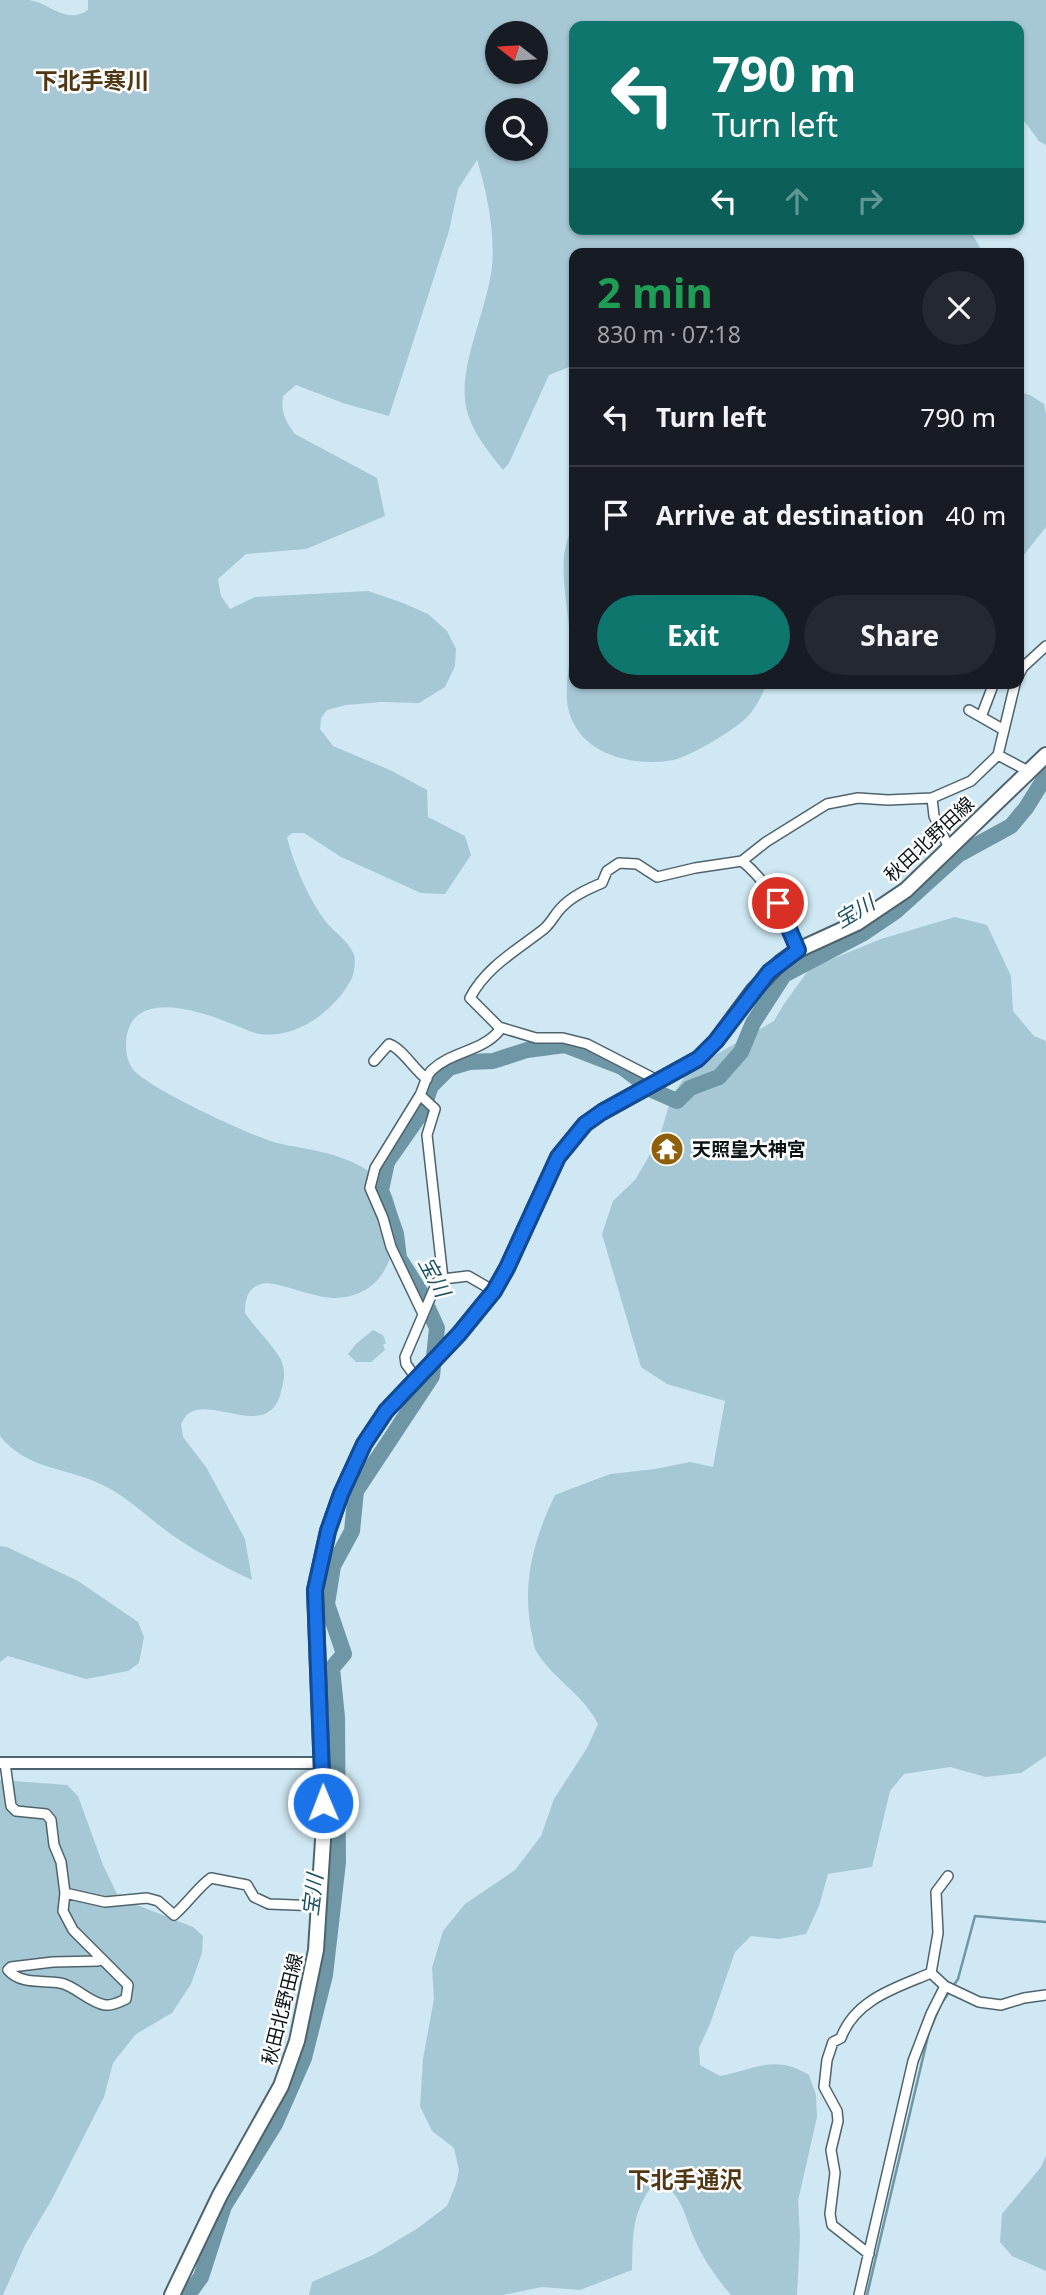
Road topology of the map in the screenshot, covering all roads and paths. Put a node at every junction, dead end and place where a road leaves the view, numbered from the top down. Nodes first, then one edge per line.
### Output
1 (1046, 646) edge
2 (1024, 666) edge
3 (992, 689) edge
4 (1014, 689) edge
5 (969, 710) dead end
6 (981, 717) junction
7 (1004, 730) junction
8 (998, 755) junction
9 (1046, 755) edge
10 (1028, 771) junction
11 (932, 798) junction
12 (949, 848) junction
13 (742, 861) junction
14 (798, 950) junction
15 (499, 1027) junction
16 (374, 1061) dead end
17 (427, 1079) junction
18 (656, 1082) junction
19 (421, 1096) junction
20 (443, 1279) junction
21 (494, 1291) junction
22 (426, 1307) junction
23 (420, 1374) junction
24 (3, 1763) edge
25 (322, 1763) junction
26 (948, 1876) dead end
27 (65, 1893) junction
28 (320, 1906) junction
29 (100, 1958) junction
30 (931, 1973) junction
31 (945, 1986) junction
32 (1046, 1995) edge
33 (869, 2254) junction
34 (172, 2295) edge
35 (859, 2295) edge

1 - 2 street
3 - 6 street
4 - 7 street
5 - 6 street
6 - 7 street
7 - 8 street
8 - 10 street
8 - 11 street
9 - 10 main road, 秋田北野田線
10 - 12 main road, 秋田北野田線
11 - 12 street
11 - 13 street
12 - 14 main road, 秋田北野田線
13 - 14 street
13 - 15 street
14 - 18 main road, 秋田北野田線
15 - 17 street
15 - 18 street
16 - 17 street
17 - 19 street
18 - 21 main road, 秋田北野田線
19 - 20 street
19 - 22 street
20 - 21 street
20 - 22 street
21 - 23 main road, 秋田北野田線
22 - 23 street
23 - 25 main road, 秋田北野田線
24 - 25 street
24 - 27 street
25 - 28 main road, 秋田北野田線
26 - 30 street
27 - 28 street
27 - 29 street
28 - 34 main road, 秋田北野田線
29 - 29 street
30 - 31 street
30 - 33 street
31 - 32 street
31 - 33 street
33 - 35 street

